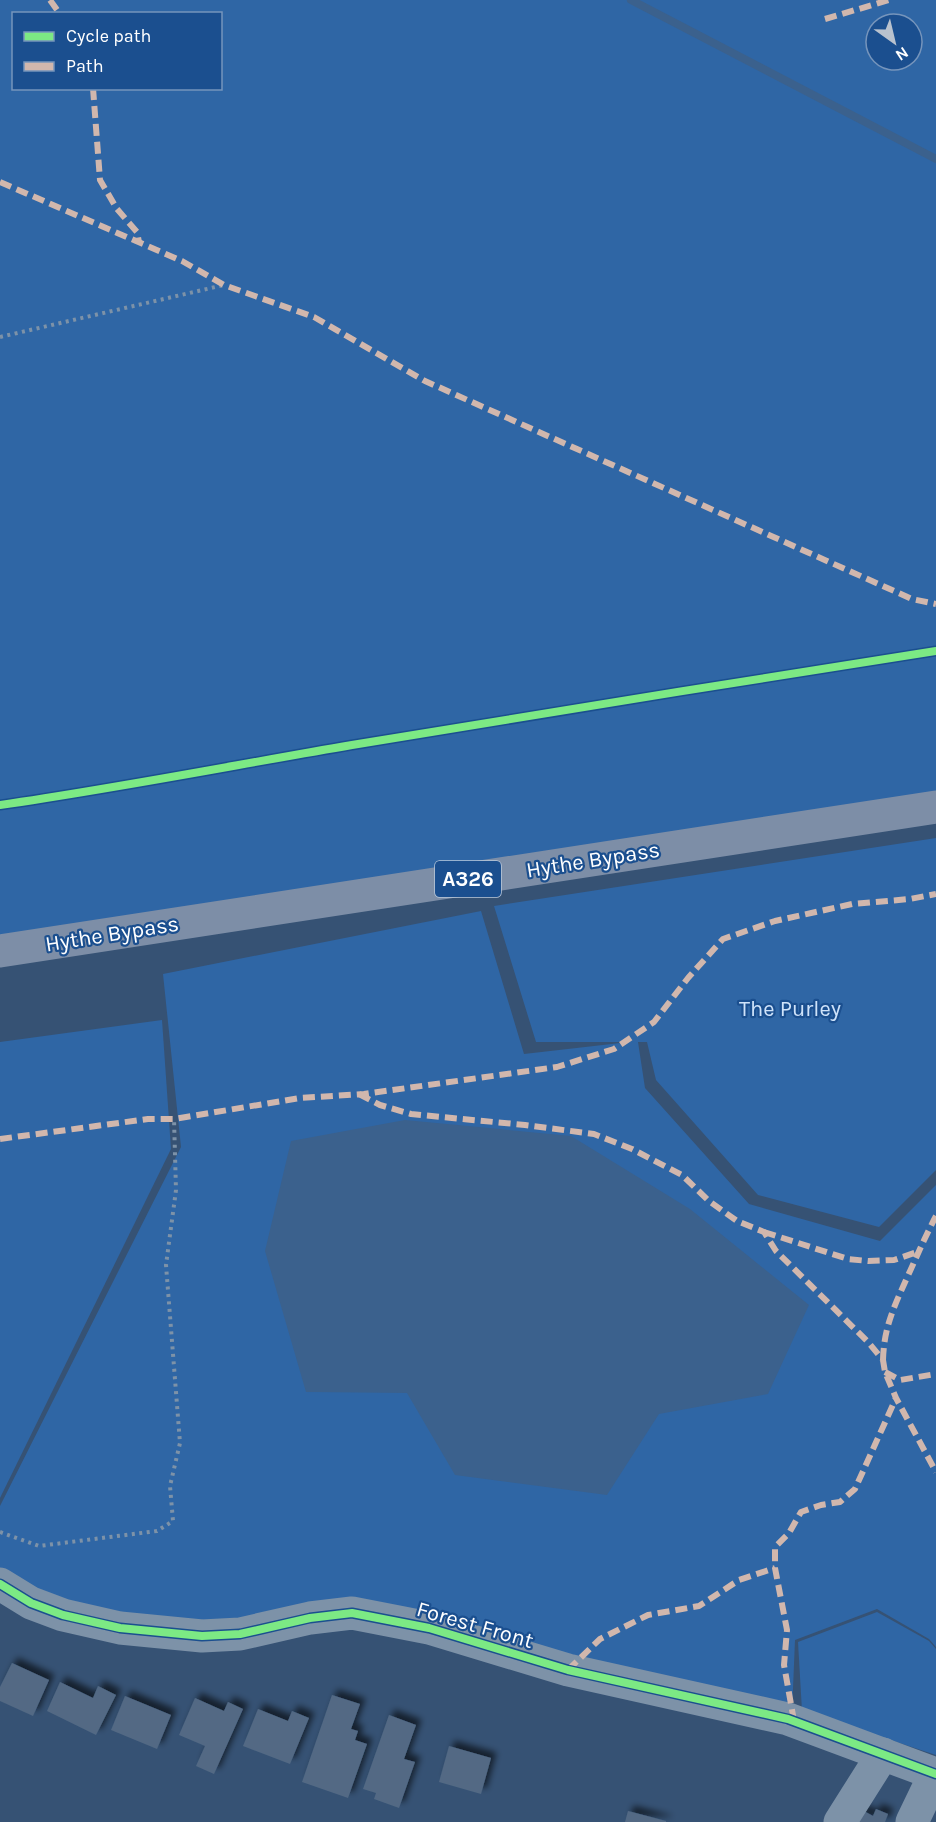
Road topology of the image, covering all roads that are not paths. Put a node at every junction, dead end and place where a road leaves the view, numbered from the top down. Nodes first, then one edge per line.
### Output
1 (936, 807) edge
2 (0, 951) edge
3 (0, 1584) edge
4 (883, 1754) junction
5 (936, 1774) edge
6 (840, 1822) edge
7 (912, 1822) edge

1 - 2 main road, Hythe Bypass / A326
3 - 4 street, Forest Front
4 - 5 street, Forest Front
4 - 6 street
5 - 7 street

